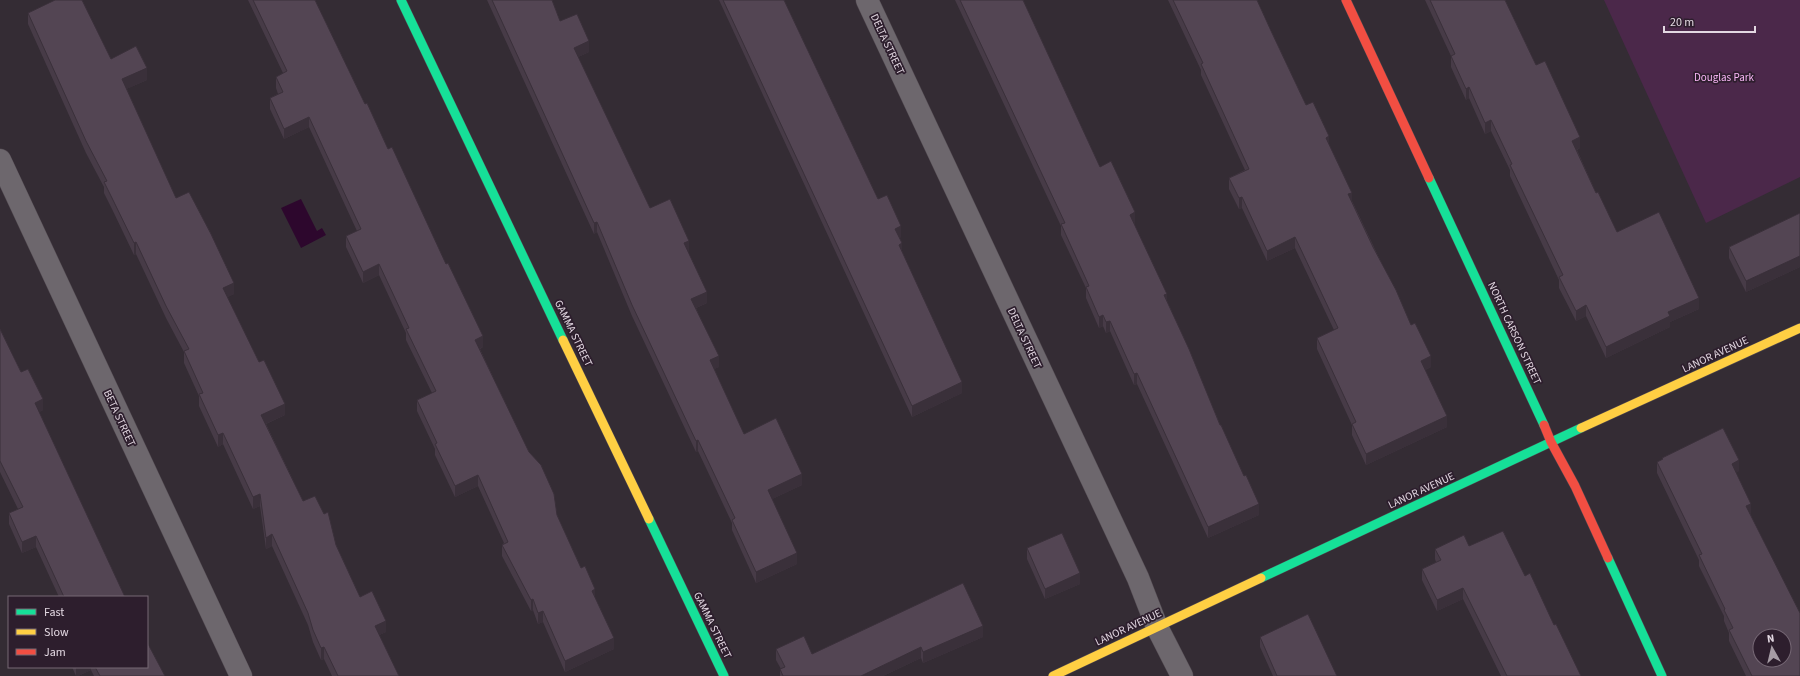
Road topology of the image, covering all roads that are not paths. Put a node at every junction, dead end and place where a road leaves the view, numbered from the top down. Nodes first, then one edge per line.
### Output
1 (401, 0) edge
2 (867, 0) edge
3 (1346, 0) edge
4 (0, 160) edge
5 (1800, 328) edge
6 (1551, 442) junction
7 (1157, 627) junction
8 (241, 676) edge
9 (724, 676) edge
10 (1053, 676) edge
11 (1182, 676) edge
12 (1662, 676) edge

1 - 9 street, GAMMA STREET
2 - 7 street, DELTA STREET
3 - 6 street, NORTH CARSON STREET
4 - 8 street, BETA STREET
5 - 6 street, LANOR AVENUE
6 - 7 street, LANOR AVENUE
6 - 12 street, NORTH CARSON STREET
7 - 10 street, LANOR AVENUE
7 - 11 street, DELTA STREET

